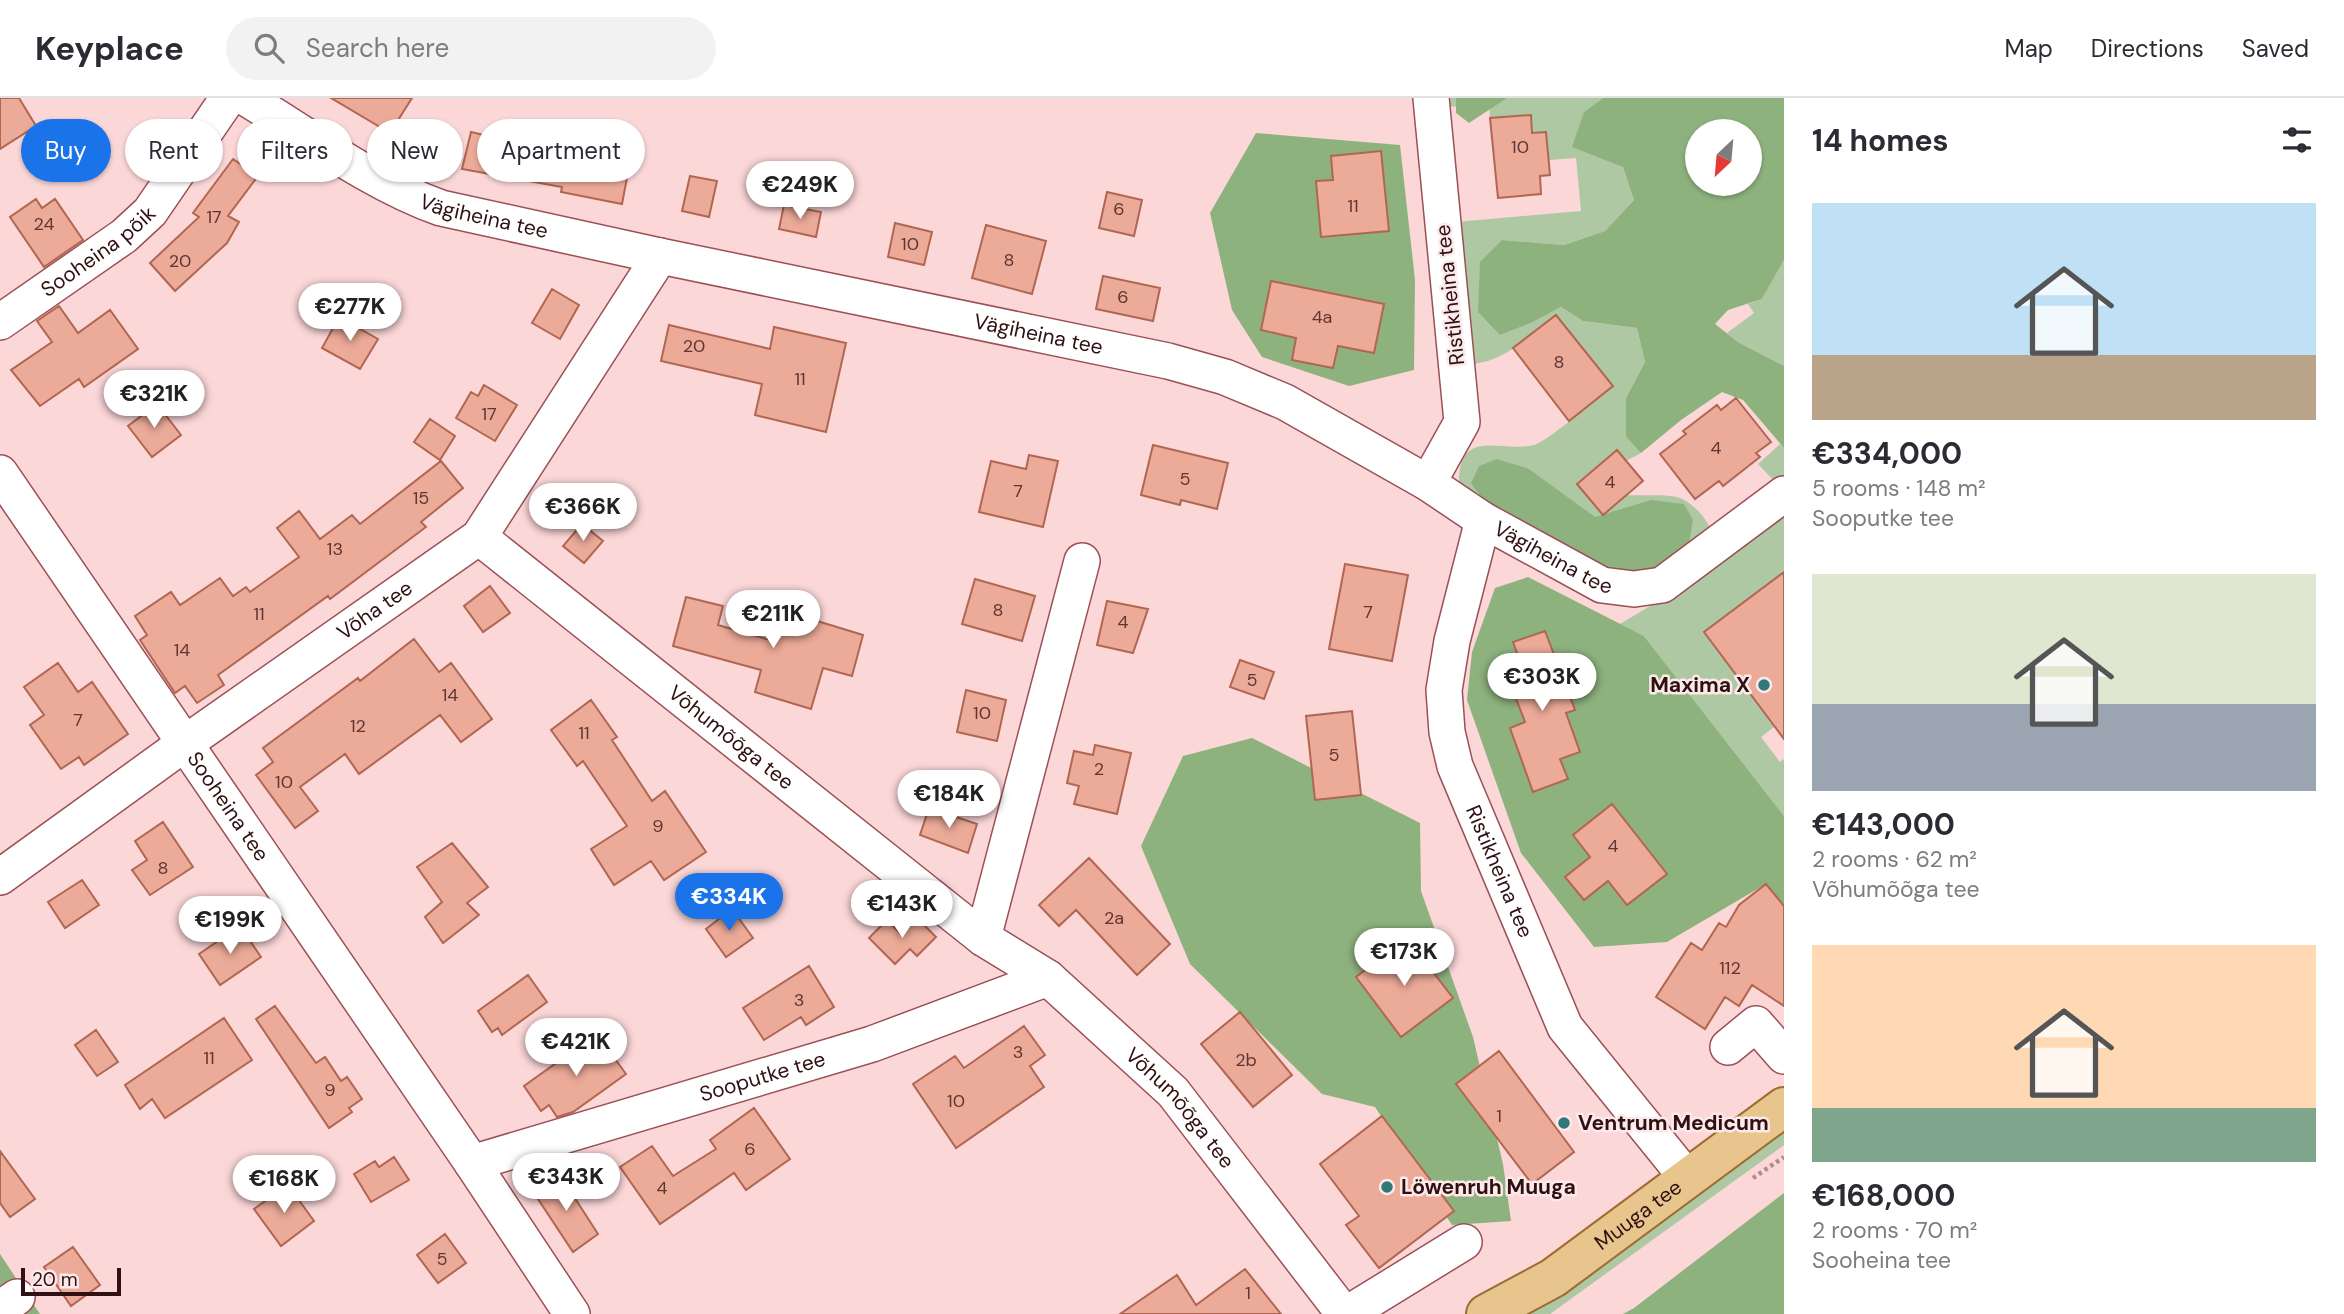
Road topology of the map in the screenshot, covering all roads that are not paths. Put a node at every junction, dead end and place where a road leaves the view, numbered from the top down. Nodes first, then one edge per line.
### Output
1 (228, 98) edge
2 (246, 98) edge
3 (1431, 98) edge
4 (660, 256) junction
5 (0, 322) edge
6 (0, 473) edge
7 (1428, 483) junction
8 (1784, 494) edge
9 (1483, 520) junction
10 (479, 537) junction
11 (1082, 561) dead end
12 (184, 744) junction
13 (0, 877) edge
14 (983, 937) junction
15 (1048, 978) junction
16 (1728, 1047) dead end
17 (1784, 1056) edge
18 (1784, 1107) edge
19 (472, 1163) junction
20 (1688, 1179) junction
21 (1464, 1242) dead end
22 (572, 1314) edge
23 (1346, 1314) edge
24 (1486, 1314) edge

1 - 5 street, Sooheina põik
2 - 4 street, Vägiheina tee
3 - 7 street, Ristikheina tee
4 - 7 street, Vägiheina tee
4 - 10 street, Võha tee
6 - 12 street, Sooheina tee
7 - 9 street, Vägiheina tee
8 - 9 street, Vägiheina tee
9 - 20 street, Ristikheina tee
10 - 12 street, Võha tee
10 - 14 street, Võhumõõga tee
11 - 14 street
12 - 13 street, Võha tee
12 - 19 street, Sooheina tee
14 - 15 street, Võhumõõga tee
15 - 19 street, Sooputke tee
15 - 23 street, Võhumõõga tee
16 - 17 street
18 - 20 main road, Muuga tee
19 - 22 street, Sooheina tee
20 - 24 main road, Muuga tee
21 - 23 street

